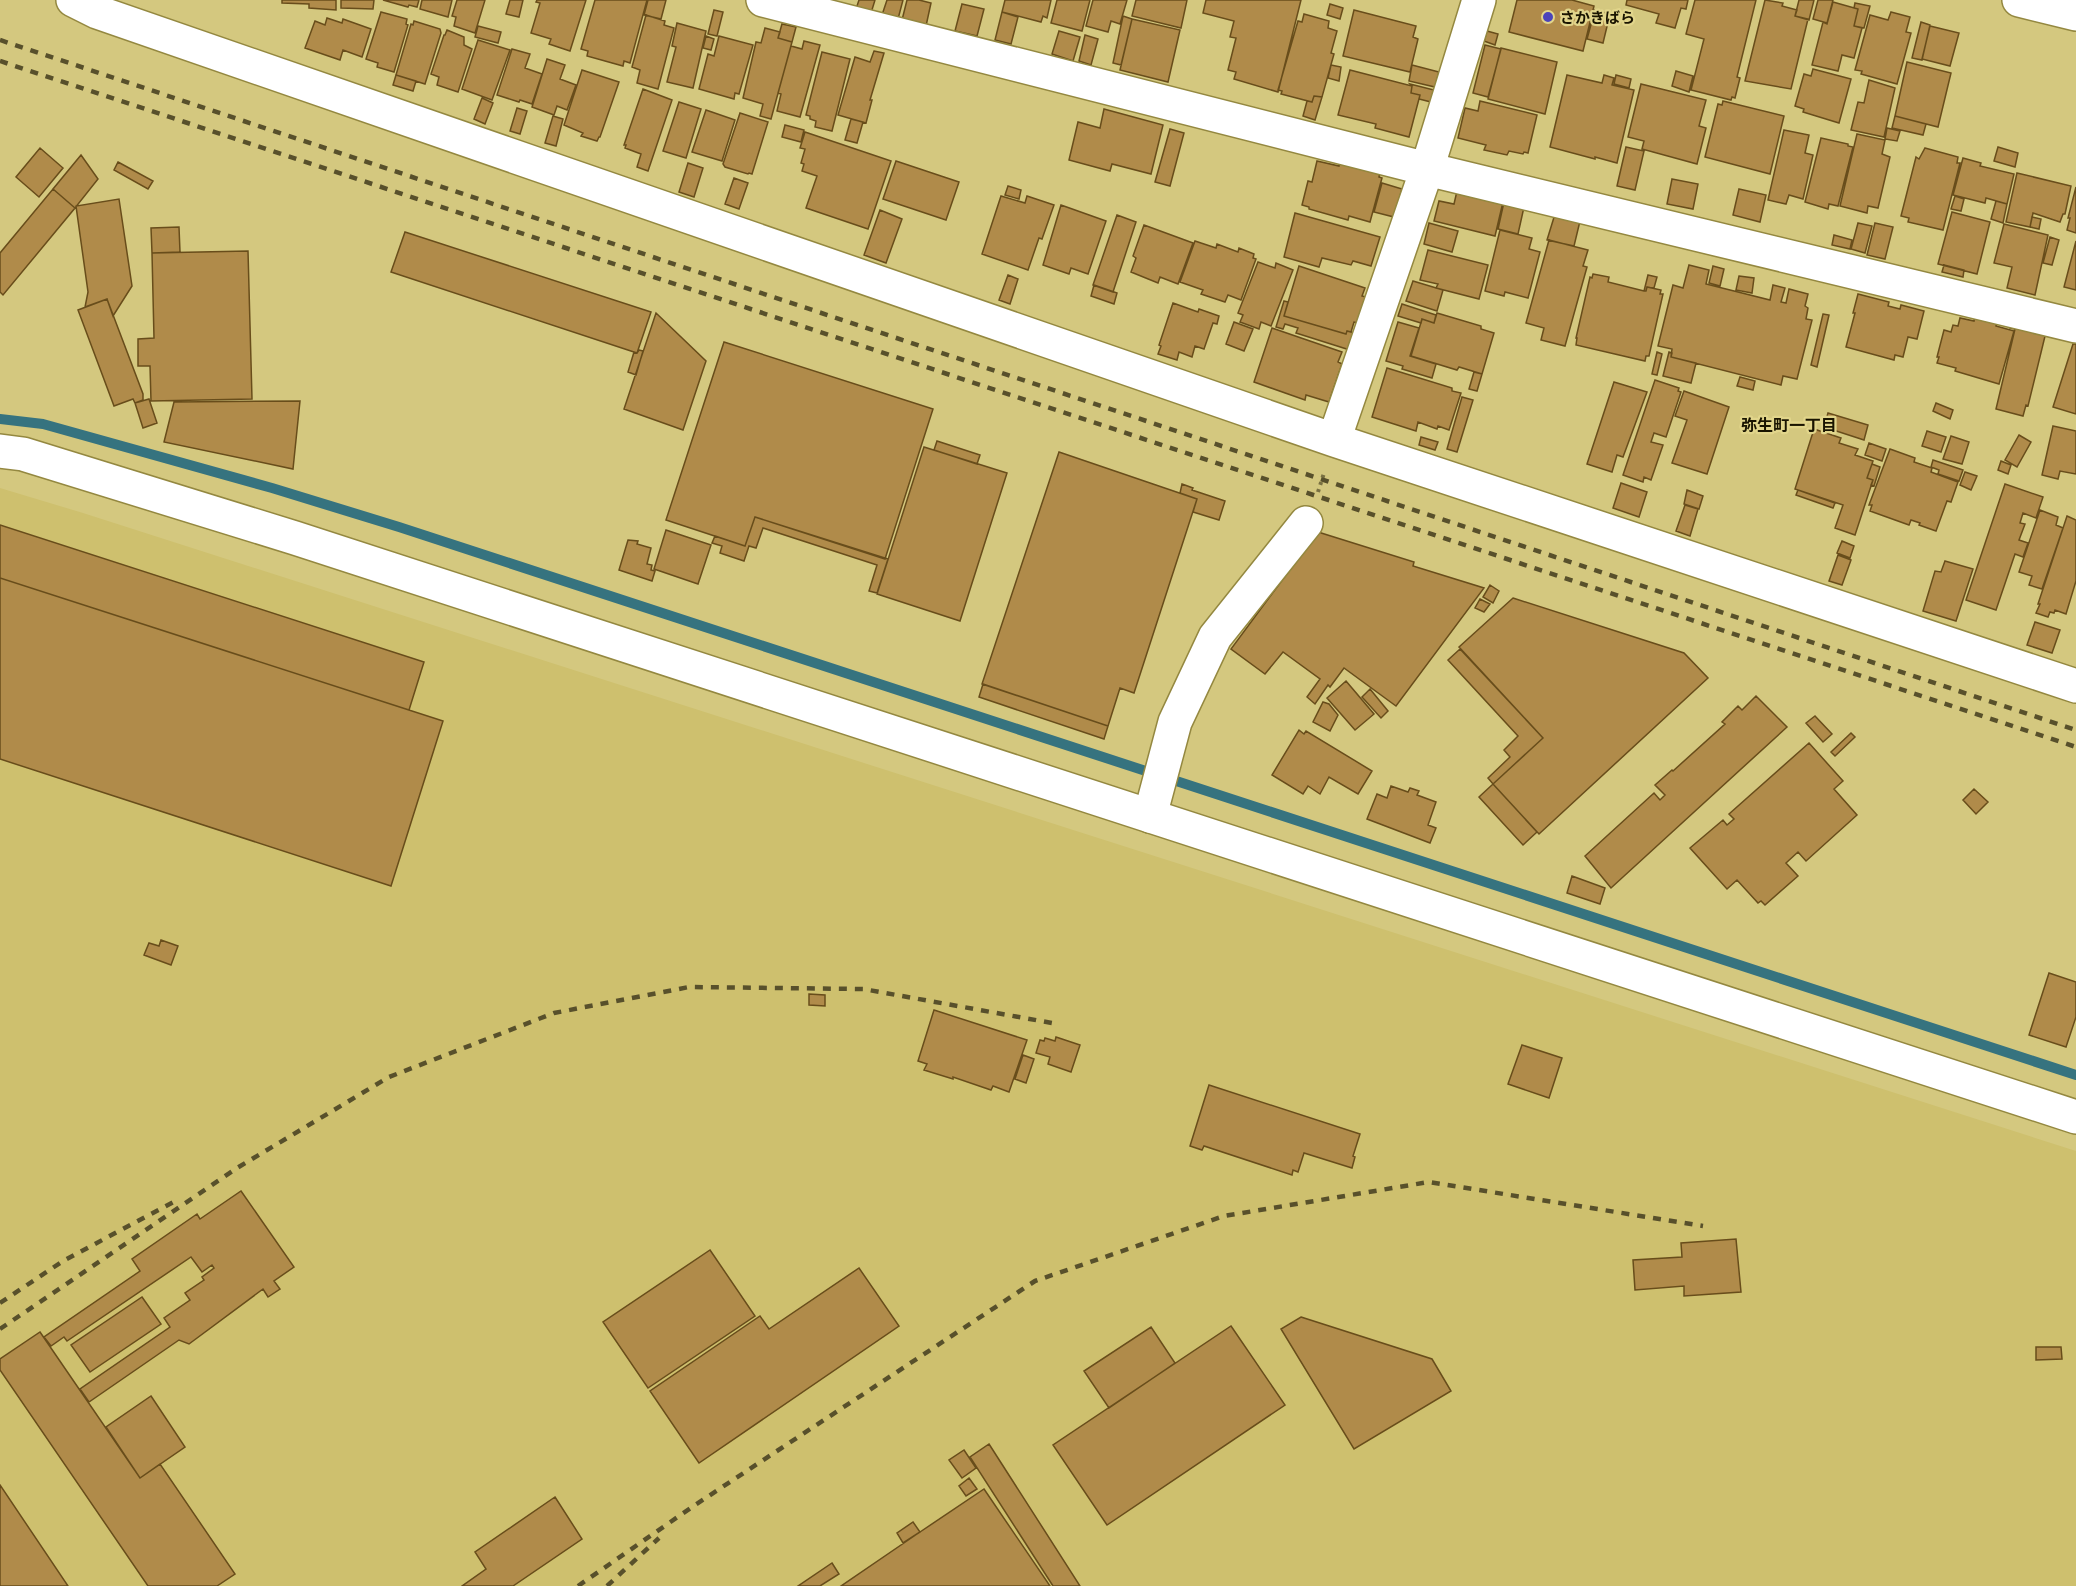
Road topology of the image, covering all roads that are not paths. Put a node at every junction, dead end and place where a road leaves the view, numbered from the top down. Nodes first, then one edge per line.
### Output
1 (73, 0) edge
2 (763, 0) edge
3 (1479, 0) edge
4 (2019, 0) edge
5 (2076, 14) edge
6 (1427, 169) junction
7 (2076, 326) edge
8 (1334, 440) junction
9 (0, 451) edge
10 (1306, 523) road end
11 (2076, 686) edge
12 (1157, 789) junction
13 (2076, 1117) edge

1 - 8 street
2 - 6 street
3 - 6 street
4 - 5 street
6 - 7 street
6 - 8 street
8 - 11 street
9 - 12 street
10 - 12 street
12 - 13 street

